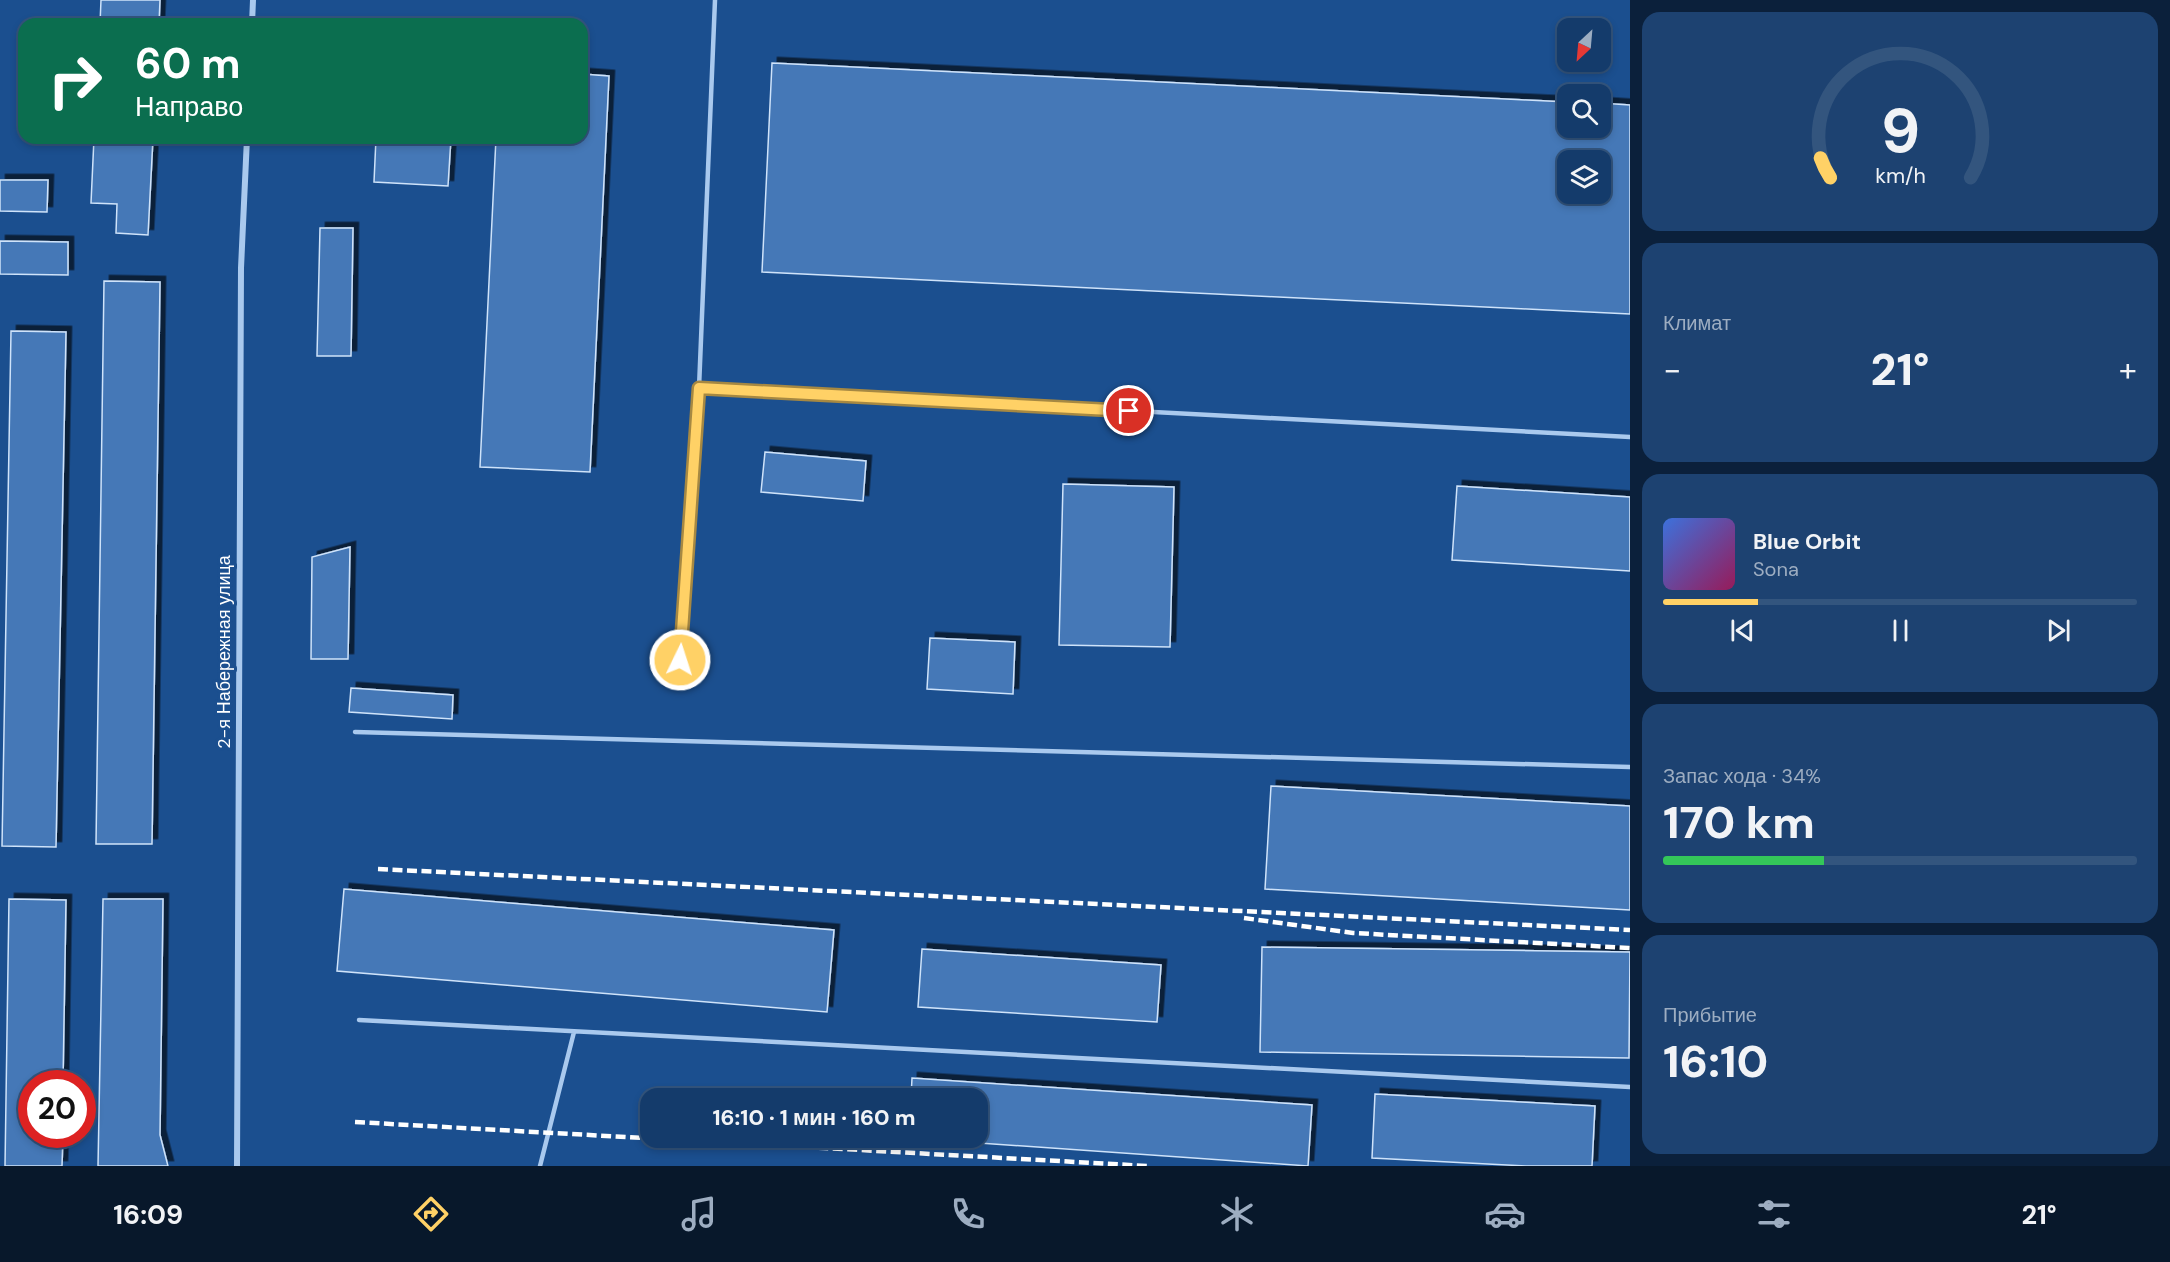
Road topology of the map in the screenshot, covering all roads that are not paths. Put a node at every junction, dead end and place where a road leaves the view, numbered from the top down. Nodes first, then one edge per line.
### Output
1 (253, 0) edge
2 (715, 0) edge
3 (252, 18) edge
4 (247, 144) edge
5 (699, 388) junction
6 (1630, 437) edge
7 (680, 660) dead end
8 (355, 732) dead end
9 (1630, 767) edge
10 (359, 1020) dead end
11 (574, 1032) junction
12 (1630, 1087) edge
13 (237, 1166) edge
14 (540, 1166) edge

1 - 3 street
2 - 5 lane
4 - 13 street, 2-я Набережная улица
5 - 6 lane
5 - 7 lane
8 - 9 lane
10 - 11 lane
11 - 12 lane
11 - 14 lane

